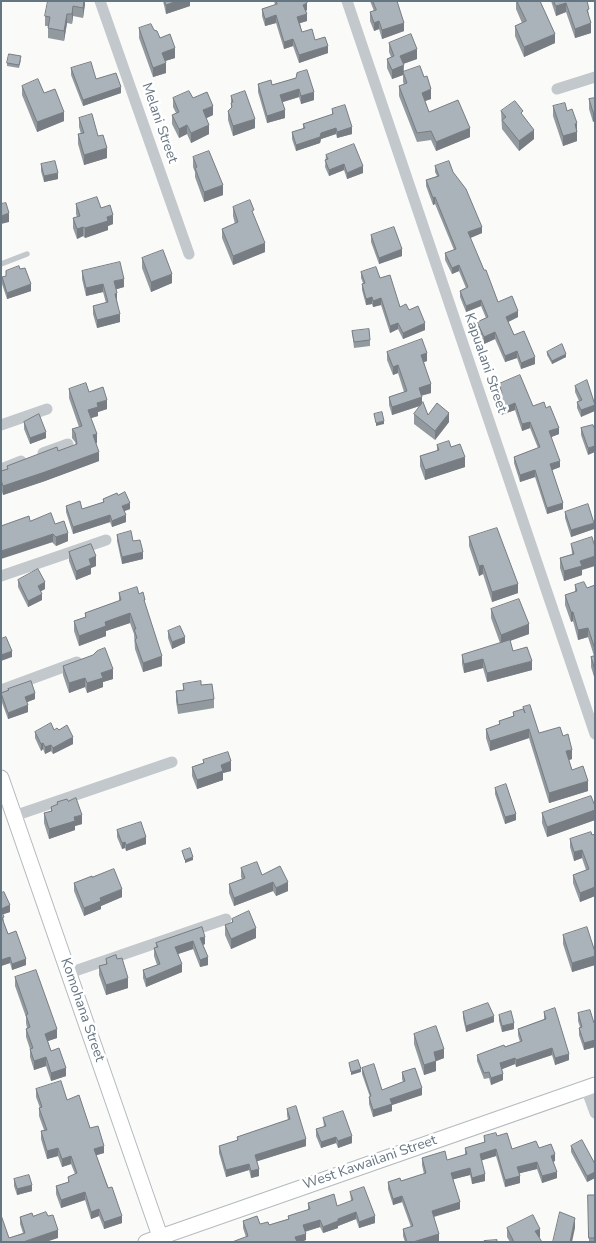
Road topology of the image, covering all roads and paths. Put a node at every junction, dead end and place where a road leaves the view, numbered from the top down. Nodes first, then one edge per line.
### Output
1 (100, 1) edge
2 (347, 1) edge
3 (595, 77) edge
4 (558, 89) dead end
5 (27, 254) dead end
6 (189, 254) dead end
7 (1, 264) edge
8 (47, 409) dead end
9 (1, 425) edge
10 (68, 444) dead end
11 (1, 469) edge
12 (106, 540) dead end
13 (1, 576) edge
14 (90, 658) edge
15 (1, 690) edge
16 (595, 734) edge
17 (172, 762) dead end
18 (1, 778) edge
19 (14, 816) junction
20 (226, 919) dead end
21 (69, 973) junction
22 (590, 1086) edge
23 (595, 1112) edge
24 (162, 1239) edge
25 (146, 1242) edge

1 - 6 street, Melani Street
2 - 16 street, Kapualani Street
3 - 4 street
5 - 7 lane
8 - 9 street
10 - 11 street
12 - 13 street
14 - 15 street
17 - 19 street
18 - 19 street, Komohana Street
19 - 21 street, Komohana Street
20 - 21 street
21 - 24 street, Komohana Street
22 - 23 street
22 - 24 street, West Kawailani Street
24 - 25 street, West Kawailani Street

